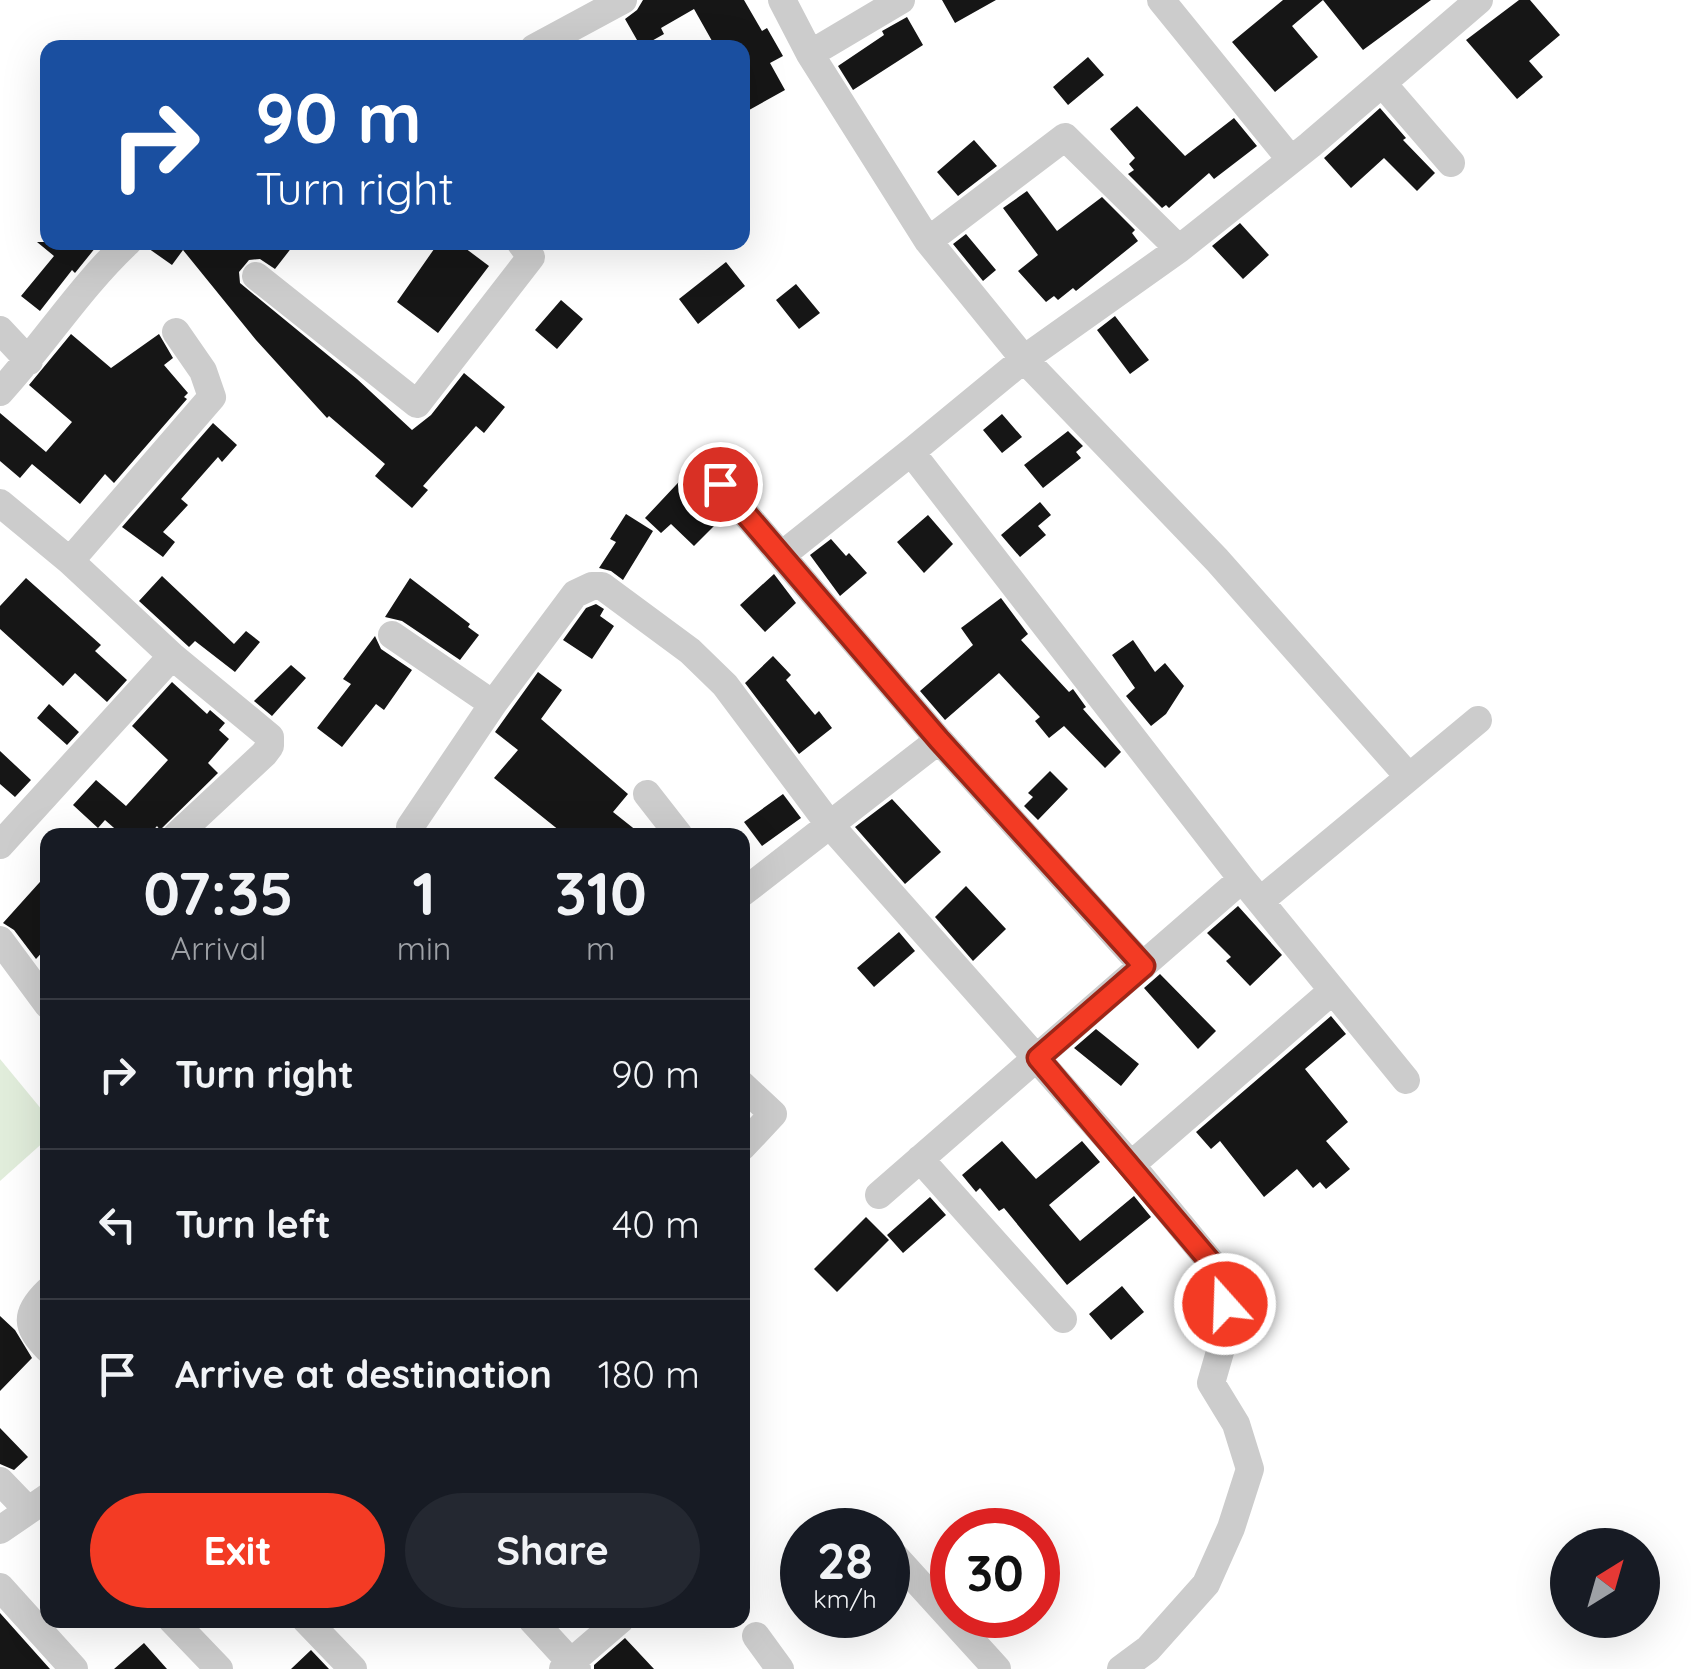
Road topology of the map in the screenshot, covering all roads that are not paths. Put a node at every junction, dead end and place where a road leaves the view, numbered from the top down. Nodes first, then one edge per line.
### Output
1 (623, 0) edge
2 (782, 0) edge
3 (1162, 0) edge
4 (1479, 0) edge
5 (891, 3) edge
6 (549, 40) edge
7 (810, 54) junction
8 (1382, 83) junction
9 (1292, 160) junction
10 (1451, 163) dead end
11 (928, 241) junction
12 (1179, 249) junction
13 (120, 250) edge
14 (526, 250) edge
15 (256, 276) dead end
16 (0, 330) edge
17 (176, 332) dead end
18 (1024, 359) junction
19 (29, 361) junction
20 (0, 392) edge
21 (911, 452) junction
22 (720, 484) dead end
23 (0, 503) edge
24 (782, 555) junction
25 (70, 560) junction
26 (392, 636) dead end
27 (172, 656) junction
28 (492, 704) junction
29 (1478, 720) dead end
30 (939, 740) junction
31 (1409, 776) junction
32 (646, 794) dead end
33 (830, 824) junction
34 (410, 826) dead end
35 (185, 828) edge
36 (674, 828) edge
37 (0, 846) edge
38 (750, 887) edge
39 (1251, 890) junction
40 (0, 940) edge
41 (1144, 966) junction
42 (40, 989) edge
43 (1332, 991) junction
44 (1038, 1058) junction
45 (1406, 1080) dead end
46 (750, 1093) edge
47 (750, 1138) edge
48 (920, 1159) junction
49 (1132, 1165) junction
50 (879, 1195) dead end
51 (40, 1298) edge
52 (1062, 1319) dead end
53 (40, 1341) edge
54 (0, 1481) edge
55 (38, 1503) edge
56 (0, 1530) edge
57 (910, 1572) edge
58 (0, 1587) edge
59 (180, 1628) edge
60 (314, 1628) edge
61 (539, 1628) edge
62 (612, 1628) edge
63 (756, 1636) dead end
64 (571, 1667) edge
65 (74, 1669) edge
66 (219, 1669) edge
67 (352, 1669) edge
68 (780, 1669) edge
69 (997, 1669) edge
70 (1121, 1669) edge

1 - 6 street
2 - 7 street
3 - 9 street
4 - 8 street
5 - 7 street
7 - 11 street
8 - 9 street
8 - 10 street
9 - 12 street
11 - 12 street
11 - 18 street
12 - 18 street
13 - 19 street
14 - 15 street
16 - 19 street
17 - 25 street
18 - 21 street
18 - 31 street
19 - 20 street
21 - 24 street
21 - 39 street
22 - 24 street
23 - 25 street
24 - 30 street
25 - 27 street
26 - 28 street
27 - 35 street
27 - 37 street
28 - 33 street
28 - 34 street
29 - 31 street
30 - 33 street
30 - 41 street
31 - 39 street
32 - 36 street
33 - 38 street
33 - 44 street
39 - 41 street
39 - 43 street
40 - 42 street
41 - 44 street
43 - 45 street
43 - 49 street
44 - 48 street
44 - 49 street
46 - 47 street
48 - 50 street
48 - 52 street
49 - 70 street
51 - 53 street
54 - 55 street
55 - 56 street
57 - 69 street
58 - 65 street
59 - 66 street
60 - 67 street
61 - 64 street
62 - 64 street
63 - 68 street

